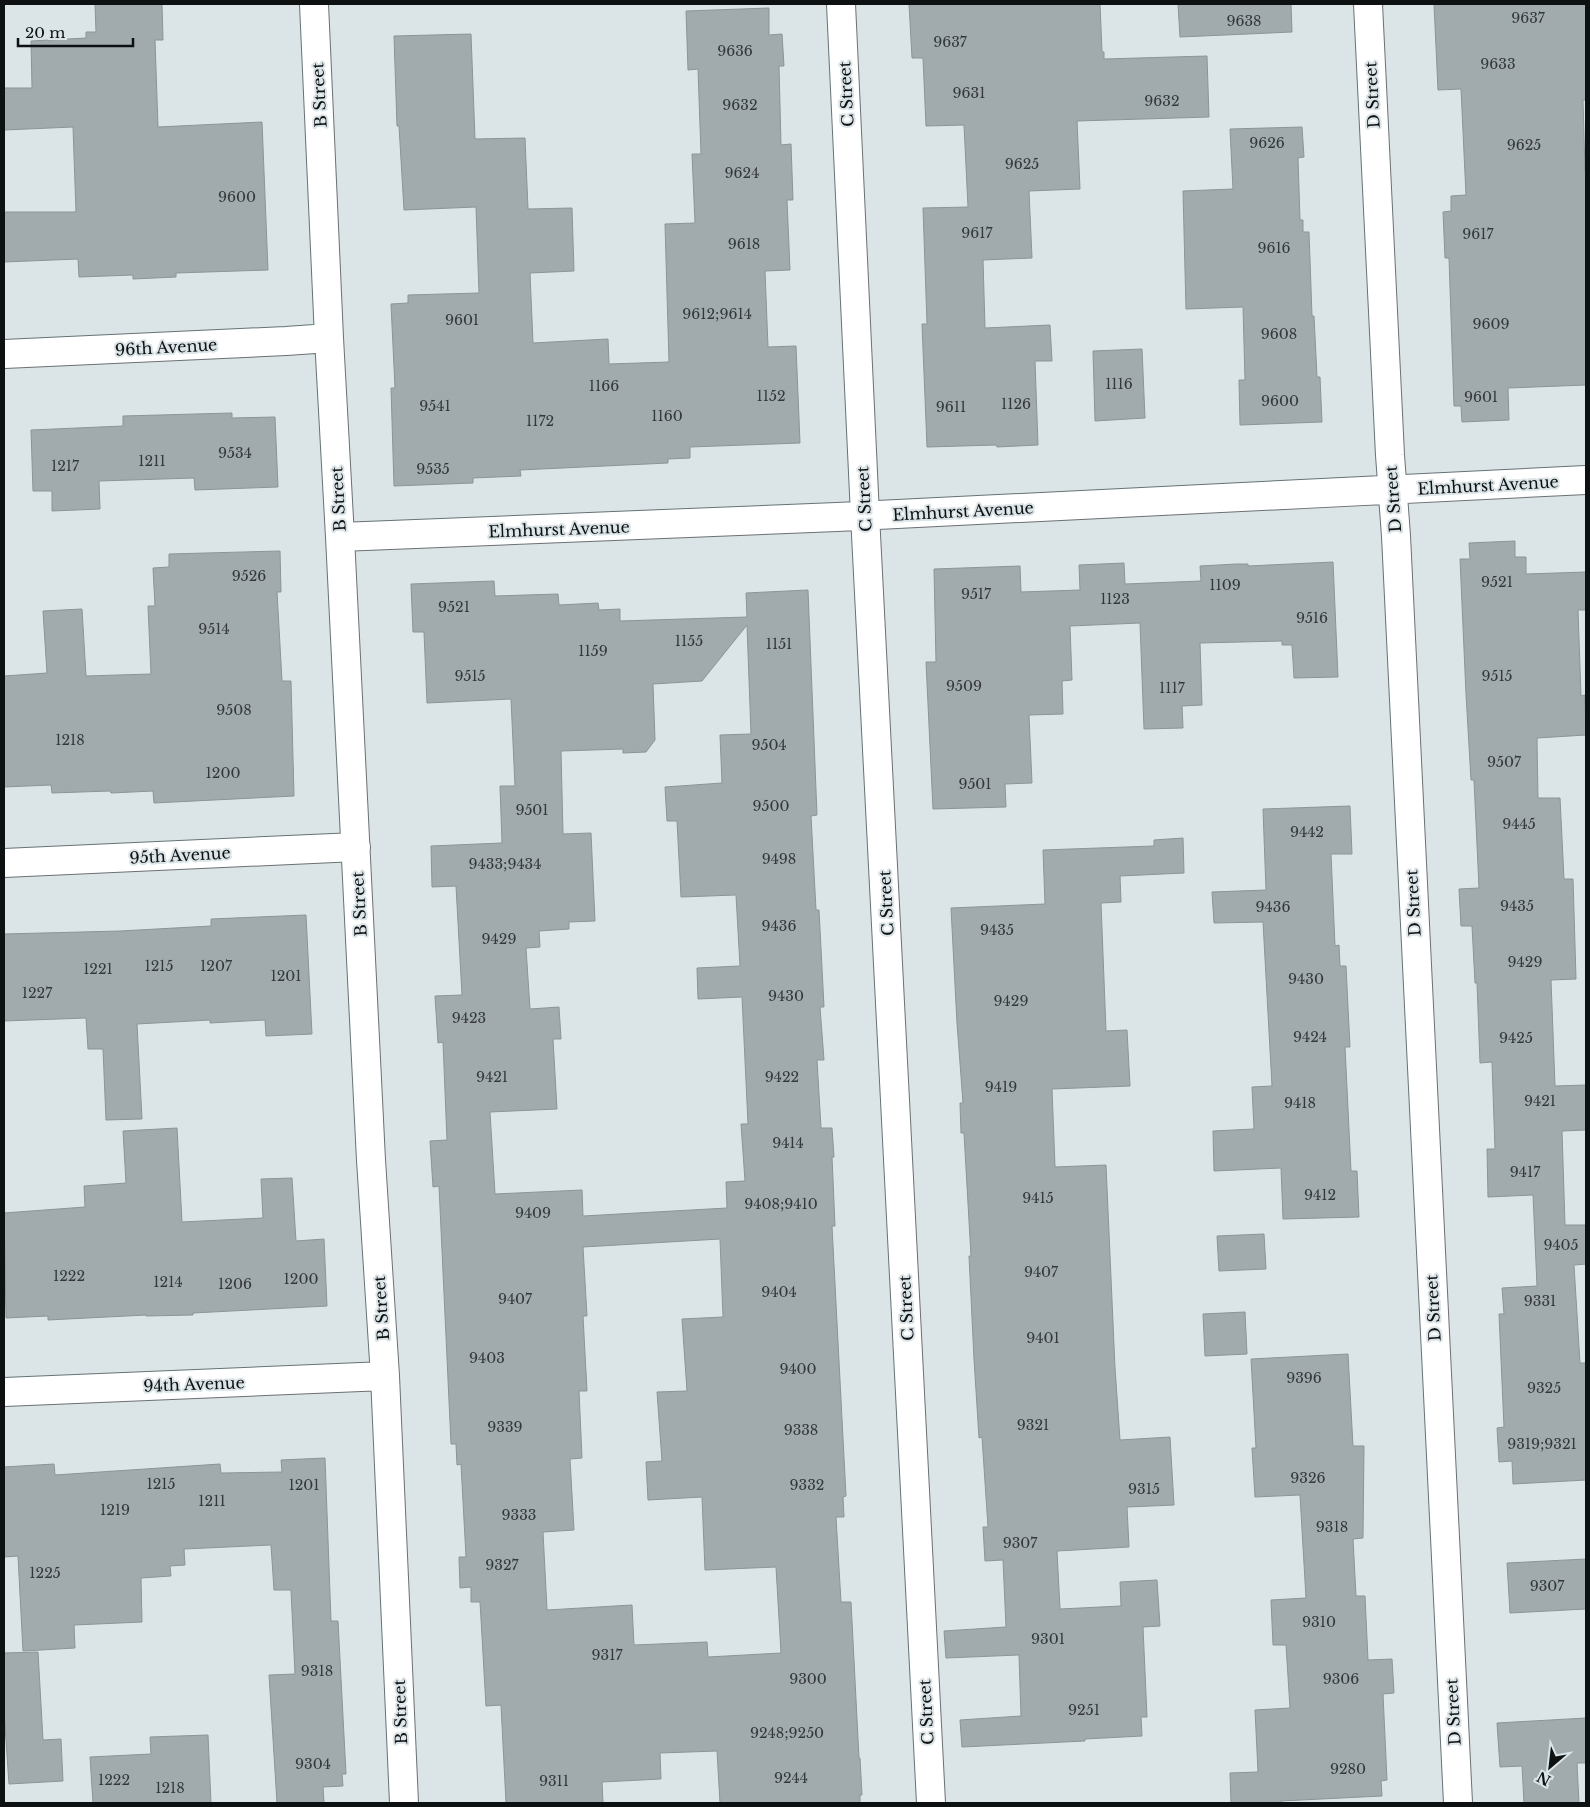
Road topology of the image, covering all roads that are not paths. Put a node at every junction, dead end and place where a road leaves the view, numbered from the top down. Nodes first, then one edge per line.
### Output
1 (314, 4) edge
2 (841, 4) edge
3 (1368, 4) edge
4 (329, 338) junction
5 (4, 354) edge
6 (1586, 480) edge
7 (1393, 491) junction
8 (865, 515) junction
9 (340, 537) junction
10 (356, 847) junction
11 (4, 863) edge
12 (385, 1376) junction
13 (4, 1392) edge
14 (404, 1803) edge
15 (931, 1803) edge
16 (1458, 1803) edge

1 - 4 street, B Street
2 - 8 street, C Street
3 - 7 street, D Street
4 - 5 street, 96th Avenue
4 - 9 street, B Street
6 - 7 street, Elmhurst Avenue
7 - 8 street, Elmhurst Avenue
7 - 16 street, D Street
8 - 9 street, Elmhurst Avenue
8 - 15 street, C Street
9 - 10 street, B Street
10 - 11 street, 95th Avenue
10 - 12 street, B Street
12 - 13 street, 94th Avenue
12 - 14 street, B Street

